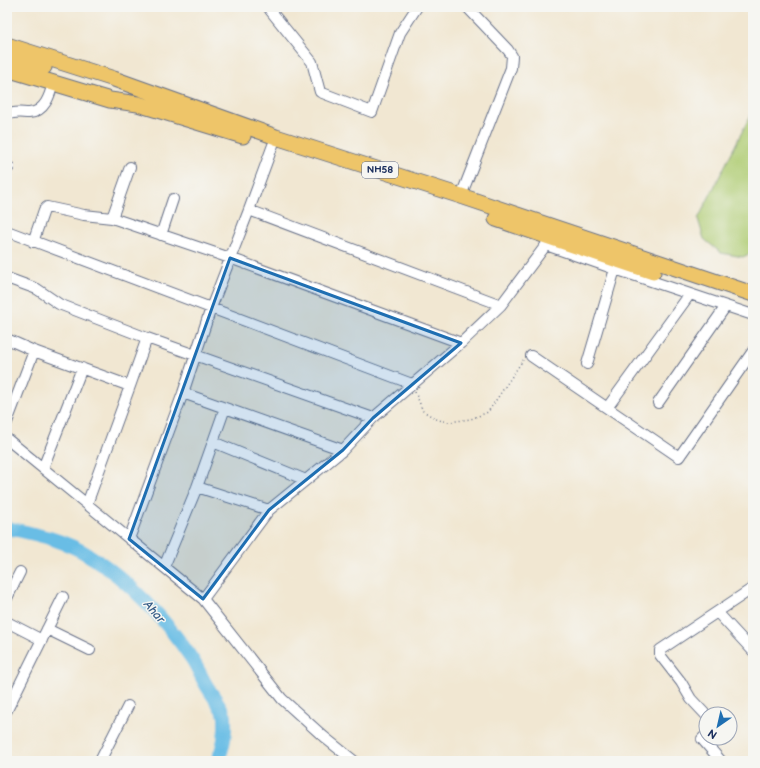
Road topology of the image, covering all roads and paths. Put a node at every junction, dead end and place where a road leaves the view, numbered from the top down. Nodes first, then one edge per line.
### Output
1 (273, 7) edge
2 (417, 7) edge
3 (467, 7) edge
4 (7, 44) edge
5 (7, 56) edge
6 (7, 69) edge
7 (53, 83) junction
8 (139, 97) junction
9 (7, 115) edge
10 (274, 141) junction
11 (130, 167) dead end
12 (173, 199) dead end
13 (460, 201) junction
14 (249, 210) junction
15 (112, 218) junction
16 (7, 231) edge
17 (161, 235) junction
18 (546, 240) junction
19 (33, 242) junction
20 (230, 258) junction
21 (615, 269) junction
22 (7, 278) edge
23 (690, 294) junction
24 (753, 294) edge
25 (501, 304) junction
26 (753, 305) edge
27 (726, 306) junction
28 (211, 308) junction
29 (753, 315) edge
30 (147, 338) junction
31 (7, 340) edge
32 (461, 343) junction
33 (34, 351) junction
34 (753, 351) edge
35 (195, 355) junction
36 (531, 356) joint
37 (587, 364) dead end
38 (82, 368) junction
39 (412, 384) junction
40 (130, 386) junction
41 (183, 393) junction
42 (658, 403) dead end
43 (225, 408) junction
44 (607, 408) junction
45 (373, 418) junction
46 (7, 422) edge
47 (7, 439) edge
48 (214, 442) junction
49 (343, 450) junction
50 (43, 468) junction
51 (306, 480) junction
52 (197, 487) junction
53 (87, 504) junction
54 (269, 510) junction
55 (129, 539) junction
56 (164, 567) junction
57 (20, 572) dead end
58 (753, 588) edge
59 (63, 597) dead end
60 (7, 598) edge
61 (203, 599) junction
62 (718, 612) junction
63 (7, 622) edge
64 (47, 629) junction
65 (42, 640) junction
66 (90, 650) dead end
67 (753, 651) edge
68 (128, 706) dead end
69 (698, 706) edge
70 (7, 710) edge
71 (708, 746) edge
72 (100, 761) edge
73 (354, 761) edge
74 (722, 761) edge

1 - 2 street
3 - 13 street
4 - 8 highway, NH58
5 - 8 highway
6 - 7 highway, NH58
7 - 8 highway, NH58
7 - 9 street
8 - 10 highway, NH58
10 - 13 highway, NH58
10 - 14 street
11 - 15 street
12 - 17 street
13 - 18 highway, NH58
13 - 24 highway, NH58
14 - 20 street
14 - 25 street
15 - 17 street
15 - 19 street
16 - 19 street
17 - 20 street
18 - 21 street
18 - 25 street
18 - 26 highway, NH58
19 - 28 street
20 - 28 street
20 - 32 street
21 - 23 street
21 - 37 street
22 - 30 street
23 - 27 street
23 - 44 street
25 - 32 street
27 - 29 street
27 - 42 street
28 - 35 street
28 - 39 street
30 - 35 street
30 - 40 street
31 - 33 street
32 - 39 street
33 - 38 street
33 - 46 street
34 - 44 street
35 - 41 street
35 - 45 street
36 - 39 path
36 - 44 street
38 - 40 street
38 - 50 street
39 - 45 street
40 - 53 street
41 - 43 street
41 - 55 street
43 - 48 street
43 - 49 street
45 - 49 street
47 - 50 street
48 - 51 street
48 - 52 street
49 - 51 street
50 - 53 street
51 - 54 street
52 - 54 street
52 - 56 street
53 - 55 street
54 - 61 street
55 - 56 street
56 - 61 street
57 - 60 street
58 - 62 street
59 - 64 street
61 - 73 street
62 - 67 street
62 - 69 street
63 - 65 street
64 - 65 street
64 - 66 street
65 - 70 street
68 - 72 street
71 - 74 street

